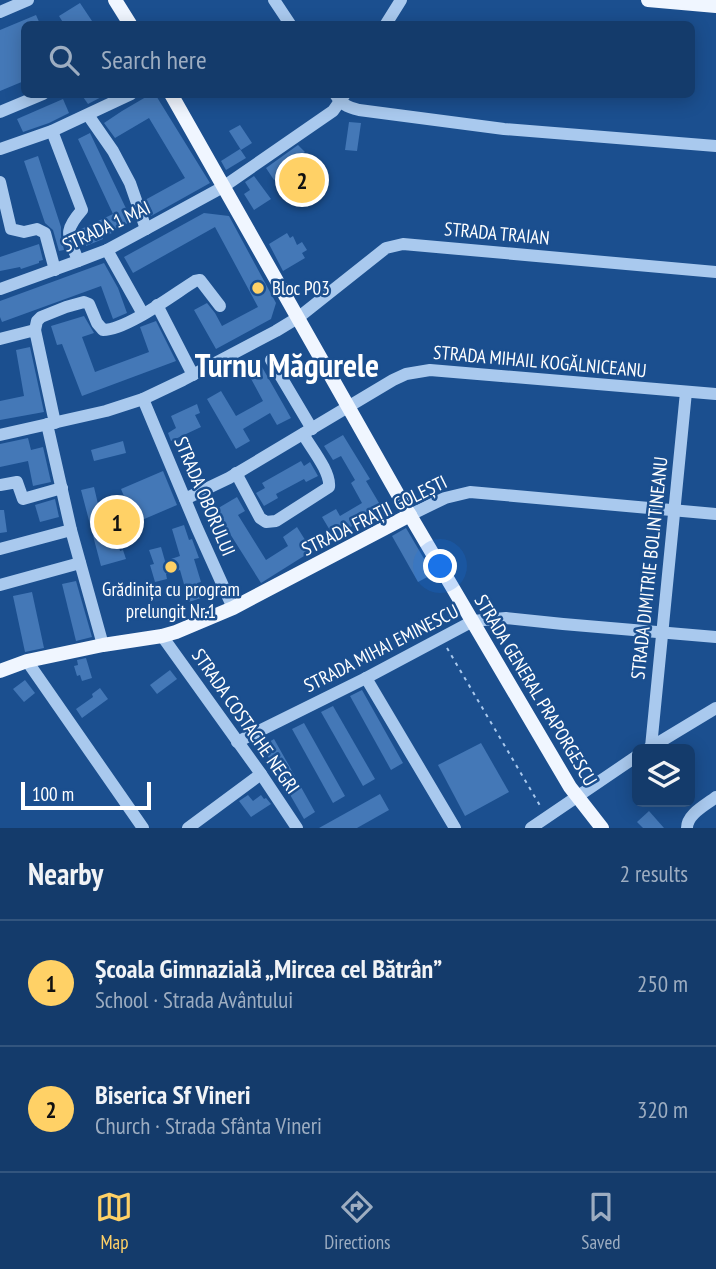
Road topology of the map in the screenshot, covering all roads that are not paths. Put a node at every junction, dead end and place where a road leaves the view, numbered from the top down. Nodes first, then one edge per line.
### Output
1 (28, 0) edge
2 (115, 0) edge
3 (274, 0) edge
4 (401, 0) edge
5 (648, 0) edge
6 (716, 6) edge
7 (3, 7) edge
8 (128, 21) edge
9 (288, 21) edge
10 (388, 21) edge
11 (33, 98) edge
12 (122, 98) edge
13 (173, 98) edge
14 (340, 98) edge
15 (341, 98) edge
16 (0, 112) edge
17 (88, 114) junction
18 (52, 131) junction
19 (716, 146) edge
20 (0, 149) edge
21 (0, 182) edge
22 (223, 187) junction
23 (146, 229) junction
24 (107, 250) junction
25 (78, 261) junction
26 (55, 270) junction
27 (716, 272) edge
28 (0, 289) edge
29 (156, 305) junction
30 (220, 306) dead end
31 (143, 314) junction
32 (299, 317) junction
33 (35, 330) junction
34 (0, 339) edge
35 (271, 360) dead end
36 (193, 375) junction
37 (686, 392) junction
38 (716, 394) edge
39 (142, 399) junction
40 (348, 407) junction
41 (51, 424) junction
42 (308, 432) junction
43 (0, 435) edge
44 (236, 474) junction
45 (0, 485) edge
46 (62, 488) junction
47 (185, 499) junction
48 (674, 511) junction
49 (716, 514) edge
50 (410, 515) junction
51 (71, 530) junction
52 (0, 548) edge
53 (80, 563) junction
54 (0, 585) edge
55 (233, 608) junction
56 (473, 621) junction
57 (662, 633) junction
58 (155, 637) junction
59 (716, 637) edge
60 (103, 645) junction
61 (27, 661) junction
62 (0, 671) edge
63 (366, 678) junction
64 (716, 709) edge
65 (237, 742) junction
66 (649, 744) edge
67 (656, 744) edge
68 (632, 760) edge
69 (261, 774) junction
70 (716, 797) edge
71 (577, 798) junction
72 (291, 826) edge
73 (143, 828) edge
74 (188, 828) edge
75 (455, 828) edge
76 (531, 828) edge
77 (602, 828) edge
78 (687, 828) edge

1 - 7 street
2 - 8 main road
3 - 9 street
4 - 10 street
5 - 6 main road
11 - 16 street
12 - 17 street
13 - 22 main road, STRADA GENERAL PRAPORGESCU
14 - 22 street, STRADA 1 MAI
15 - 19 street
17 - 18 street
17 - 23 street
18 - 20 street
18 - 25 street
21 - 26 street
22 - 23 street, STRADA 1 MAI
22 - 32 main road, STRADA GENERAL PRAPORGESCU
23 - 24 street, STRADA 1 MAI
24 - 25 street, STRADA 1 MAI
24 - 31 street
25 - 26 street, STRADA 1 MAI
26 - 28 street, STRADA 1 MAI
27 - 32 street, STRADA TRAIAN
29 - 30 street
29 - 31 street
29 - 36 street
31 - 33 street
32 - 36 street, STRADA TRAIAN
32 - 40 main road, STRADA GENERAL PRAPORGESCU
33 - 34 street
33 - 41 street
35 - 42 street
36 - 39 street, STRADA TRAIAN
37 - 38 street, STRADA MIHAIL KOGĂLNICEANU
37 - 40 street, STRADA MIHAIL KOGĂLNICEANU
37 - 48 street, STRADA DIMITRIE BOLINTINEANU
39 - 41 street, STRADA TRAIAN
39 - 47 street, STRADA OBORULUI
40 - 42 street, STRADA MIHAIL KOGĂLNICEANU
40 - 50 main road, STRADA GENERAL PRAPORGESCU
41 - 43 street, STRADA TRAIAN
41 - 46 street
42 - 44 street, STRADA MIHAIL KOGĂLNICEANU
42 - 44 street
44 - 47 street, STRADA MIHAIL KOGĂLNICEANU
45 - 46 street
46 - 51 street
47 - 55 street, STRADA OBORULUI
48 - 49 street, STRADA FRAȚII GOLEȘTI
48 - 50 street, STRADA FRAȚII GOLEȘTI
48 - 57 street, STRADA DIMITRIE BOLINTINEANU
50 - 55 main road, STRADA FRAȚII GOLEȘTI
50 - 56 main road, STRADA GENERAL PRAPORGESCU
51 - 52 street
51 - 53 street
53 - 54 street
53 - 60 street
55 - 58 main road, STRADA FRAȚII GOLEȘTI
56 - 57 street, STRADA MIHAI EMINESCU
56 - 63 street, STRADA MIHAI EMINESCU
56 - 71 main road, STRADA GENERAL PRAPORGESCU
57 - 59 street, STRADA MIHAI EMINESCU
57 - 66 street, STRADA DIMITRIE BOLINTINEANU
58 - 60 main road, STRADA FRAȚII GOLEȘTI
58 - 65 street, STRADA COSTACHE NEGRI
60 - 61 main road, STRADA FRAȚII GOLEȘTI
61 - 62 main road, STRADA FRAȚII GOLEȘTI
61 - 73 street
63 - 65 street, STRADA MIHAI EMINESCU
63 - 75 street
64 - 67 street
65 - 69 street, STRADA COSTACHE NEGRI
68 - 71 street
69 - 72 street, STRADA COSTACHE NEGRI
69 - 74 street
70 - 78 street
71 - 76 street
71 - 77 main road, STRADA GENERAL PRAPORGESCU

